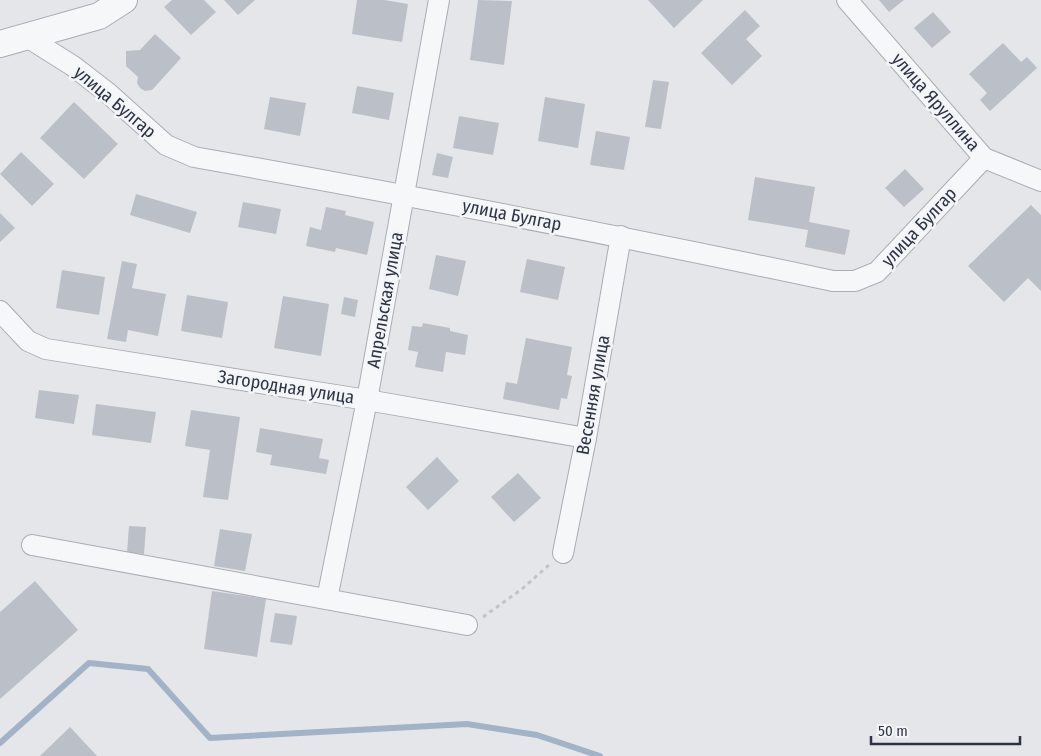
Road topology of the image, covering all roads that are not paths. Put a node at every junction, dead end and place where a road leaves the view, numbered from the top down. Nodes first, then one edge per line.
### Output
1 (124, 0) edge
2 (440, 0) edge
3 (847, 0) edge
4 (27, 37) junction
5 (0, 42) edge
6 (984, 158) junction
7 (1041, 181) edge
8 (404, 194) junction
9 (621, 236) junction
10 (0, 311) edge
11 (367, 400) junction
12 (586, 438) junction
13 (32, 545) dead end
14 (563, 553) road end
15 (326, 599) junction
16 (468, 625) road end

1 - 4 street
2 - 8 street, Апрельская улица
3 - 6 street, улица Яруллина
4 - 5 street
4 - 8 street, улица Булгар
6 - 7 street, улица Яруллина
6 - 9 street, улица Булгар
8 - 9 street, улица Булгар
8 - 11 street, Апрельская улица
9 - 12 street, Весенняя улица
10 - 11 street, Загородная улица
11 - 12 street, Загородная улица
11 - 15 street, Апрельская улица
12 - 14 street, Весенняя улица
13 - 15 street
15 - 16 street

